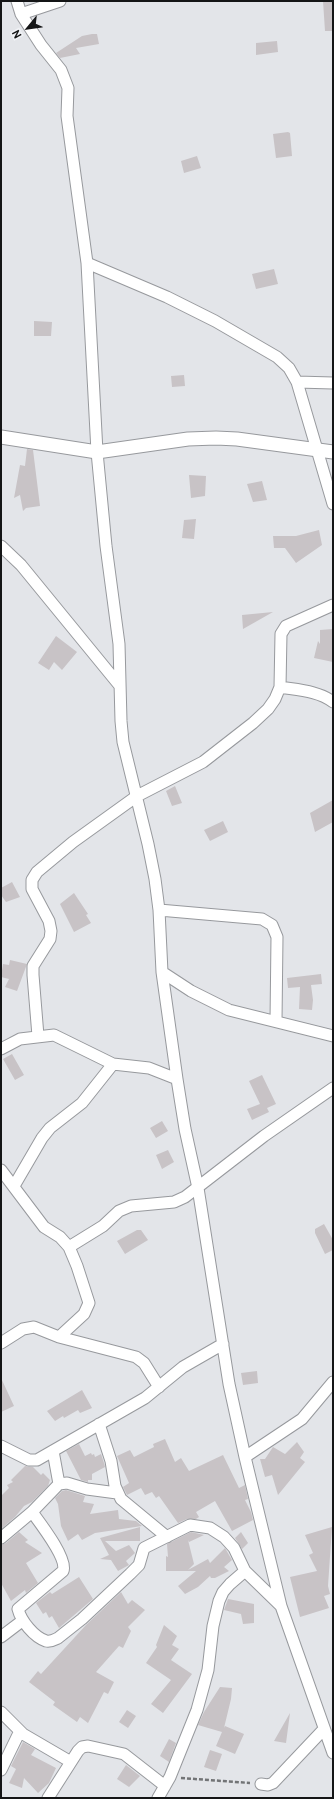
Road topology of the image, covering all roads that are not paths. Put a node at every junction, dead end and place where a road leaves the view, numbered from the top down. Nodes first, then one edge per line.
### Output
1 (17, 1) edge
2 (60, 1) edge
3 (21, 14) junction
4 (88, 263) junction
5 (297, 382) junction
6 (333, 383) edge
7 (1, 437) edge
8 (318, 450) junction
9 (97, 452) junction
10 (333, 452) edge
11 (333, 504) edge
12 (1, 546) edge
13 (333, 605) edge
14 (120, 686) junction
15 (280, 687) junction
16 (333, 702) edge
17 (137, 796) junction
18 (159, 910) junction
19 (162, 972) junction
20 (276, 1021) junction
21 (38, 1036) junction
22 (333, 1036) edge
23 (1, 1049) edge
24 (113, 1064) junction
25 (177, 1079) junction
26 (333, 1088) edge
27 (1, 1170) edge
28 (14, 1186) junction
29 (198, 1188) junction
30 (69, 1247) junction
31 (59, 1337) junction
32 (1, 1343) edge
33 (223, 1344) junction
34 (333, 1382) edge
35 (159, 1387) junction
36 (99, 1424) junction
37 (1, 1446) edge
38 (54, 1451) junction
39 (245, 1457) junction
40 (59, 1484) junction
41 (117, 1493) junction
42 (32, 1512) junction
43 (167, 1537) junction
44 (1, 1538) edge
45 (244, 1571) junction
46 (281, 1606) junction
47 (22, 1621) junction
48 (1, 1637) edge
49 (1, 1712) edge
50 (324, 1729) junction
51 (22, 1734) junction
52 (333, 1753) edge
53 (71, 1762) junction
54 (1, 1770) edge
55 (168, 1782) junction
56 (261, 1784) road end
57 (48, 1798) edge
58 (158, 1798) edge

1 - 3 street
2 - 3 street
3 - 4 street
4 - 5 street
4 - 9 street
5 - 6 street
5 - 8 street
7 - 9 street
8 - 9 street
8 - 10 street
8 - 11 street
9 - 14 street
12 - 14 street
13 - 15 street
14 - 17 street
15 - 16 street
15 - 17 street
17 - 18 street
17 - 21 street
18 - 19 street
18 - 20 street
19 - 20 street
19 - 25 street
20 - 22 street
21 - 23 street
21 - 24 street
24 - 25 street
24 - 28 street
25 - 29 street
26 - 29 street
27 - 28 street
28 - 30 street
29 - 30 street
29 - 33 street
30 - 31 street
31 - 32 street
31 - 35 street
33 - 35 street
33 - 39 street
34 - 39 street
35 - 36 street
36 - 38 street
36 - 41 street
37 - 38 street
38 - 40 street
39 - 46 street
40 - 41 street
40 - 42 street
41 - 43 street
42 - 44 street
42 - 47 street
43 - 45 street
43 - 47 street
45 - 46 street
45 - 55 street
46 - 50 street
47 - 48 street
49 - 51 street
50 - 52 street
50 - 56 street
51 - 53 street
51 - 54 street
53 - 55 street
53 - 57 street
55 - 58 street

